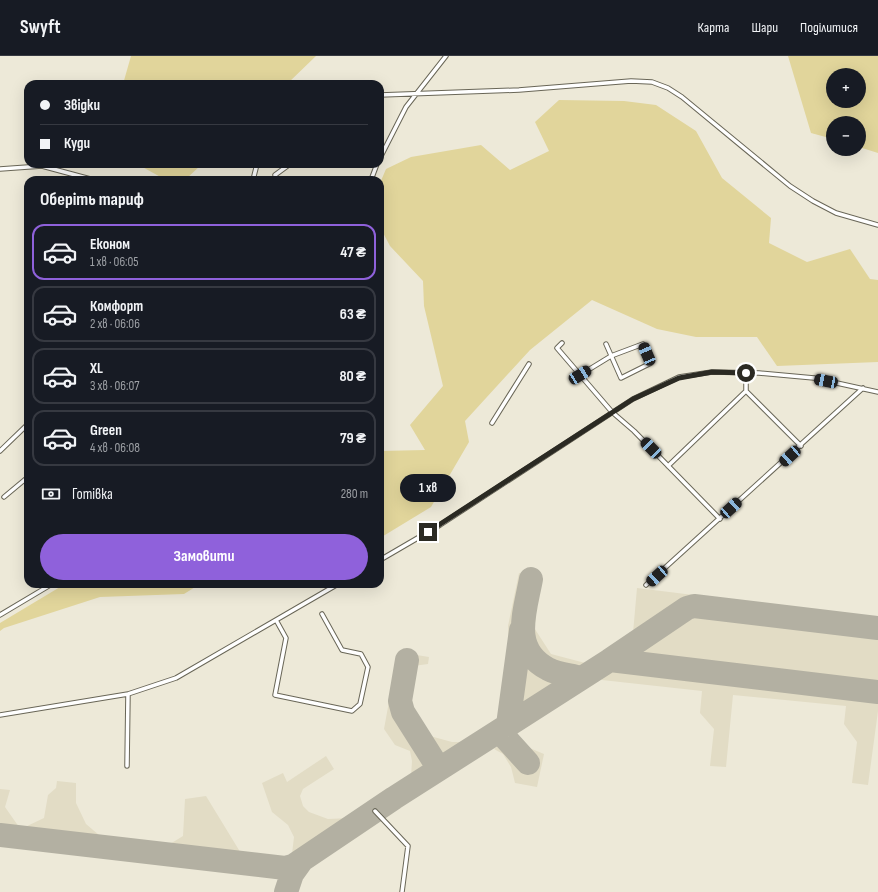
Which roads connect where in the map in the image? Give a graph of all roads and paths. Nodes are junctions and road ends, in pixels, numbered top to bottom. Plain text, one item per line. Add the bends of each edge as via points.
1 (446, 56) edge
2 (416, 93) junction
3 (384, 95) edge
4 (384, 150) edge
5 (24, 167) edge
6 (49, 168) edge
7 (285, 168) edge
8 (0, 169) edge
9 (79, 176) edge
10 (275, 176) edge
11 (878, 225) edge
12 (562, 343) dead end
13 (606, 344) dead end
14 (611, 356) junction
15 (529, 364) dead end
16 (746, 373) junction
17 (580, 375) junction
18 (863, 388) junction
19 (746, 391) junction
20 (878, 392) edge
21 (612, 412) junction
22 (492, 423) dead end
23 (24, 428) edge
24 (801, 446) junction
25 (0, 451) edge
26 (668, 466) junction
27 (24, 480) edge
28 (4, 497) dead end
29 (720, 519) junction
30 (384, 558) edge
31 (646, 585) dead end
32 (45, 588) edge
33 (331, 588) edge
34 (322, 614) dead end
35 (0, 615) edge
36 (276, 620) junction
37 (128, 694) junction
38 (0, 715) edge
39 (127, 766) dead end
40 (375, 811) dead end
41 (402, 892) edge

1 - 2 lane
2 - 3 lane
2 - 4 lane
2 - 11 lane via 652,82 682,97 813,202 836,213
5 - 8 lane
6 - 9 lane
7 - 10 lane
12 - 17 lane via 557,348
13 - 14 lane
14 - 14 lane via 643,344 651,363 621,378
14 - 17 lane
15 - 22 lane
16 - 18 lane via 814,378
16 - 19 lane
16 - 21 lane via 712,372 679,378 633,399
17 - 21 lane
18 - 20 lane
18 - 24 lane
19 - 24 lane
19 - 26 lane
21 - 26 lane
21 - 30 lane via 440,525
23 - 25 lane
24 - 29 lane
26 - 29 lane
27 - 28 lane
29 - 31 lane
32 - 35 lane
33 - 36 lane
34 - 36 lane via 342,650 361,654 368,668 360,704 352,711 275,695 286,638
36 - 37 lane via 176,678
37 - 38 lane
37 - 39 lane
40 - 41 lane via 408,846

